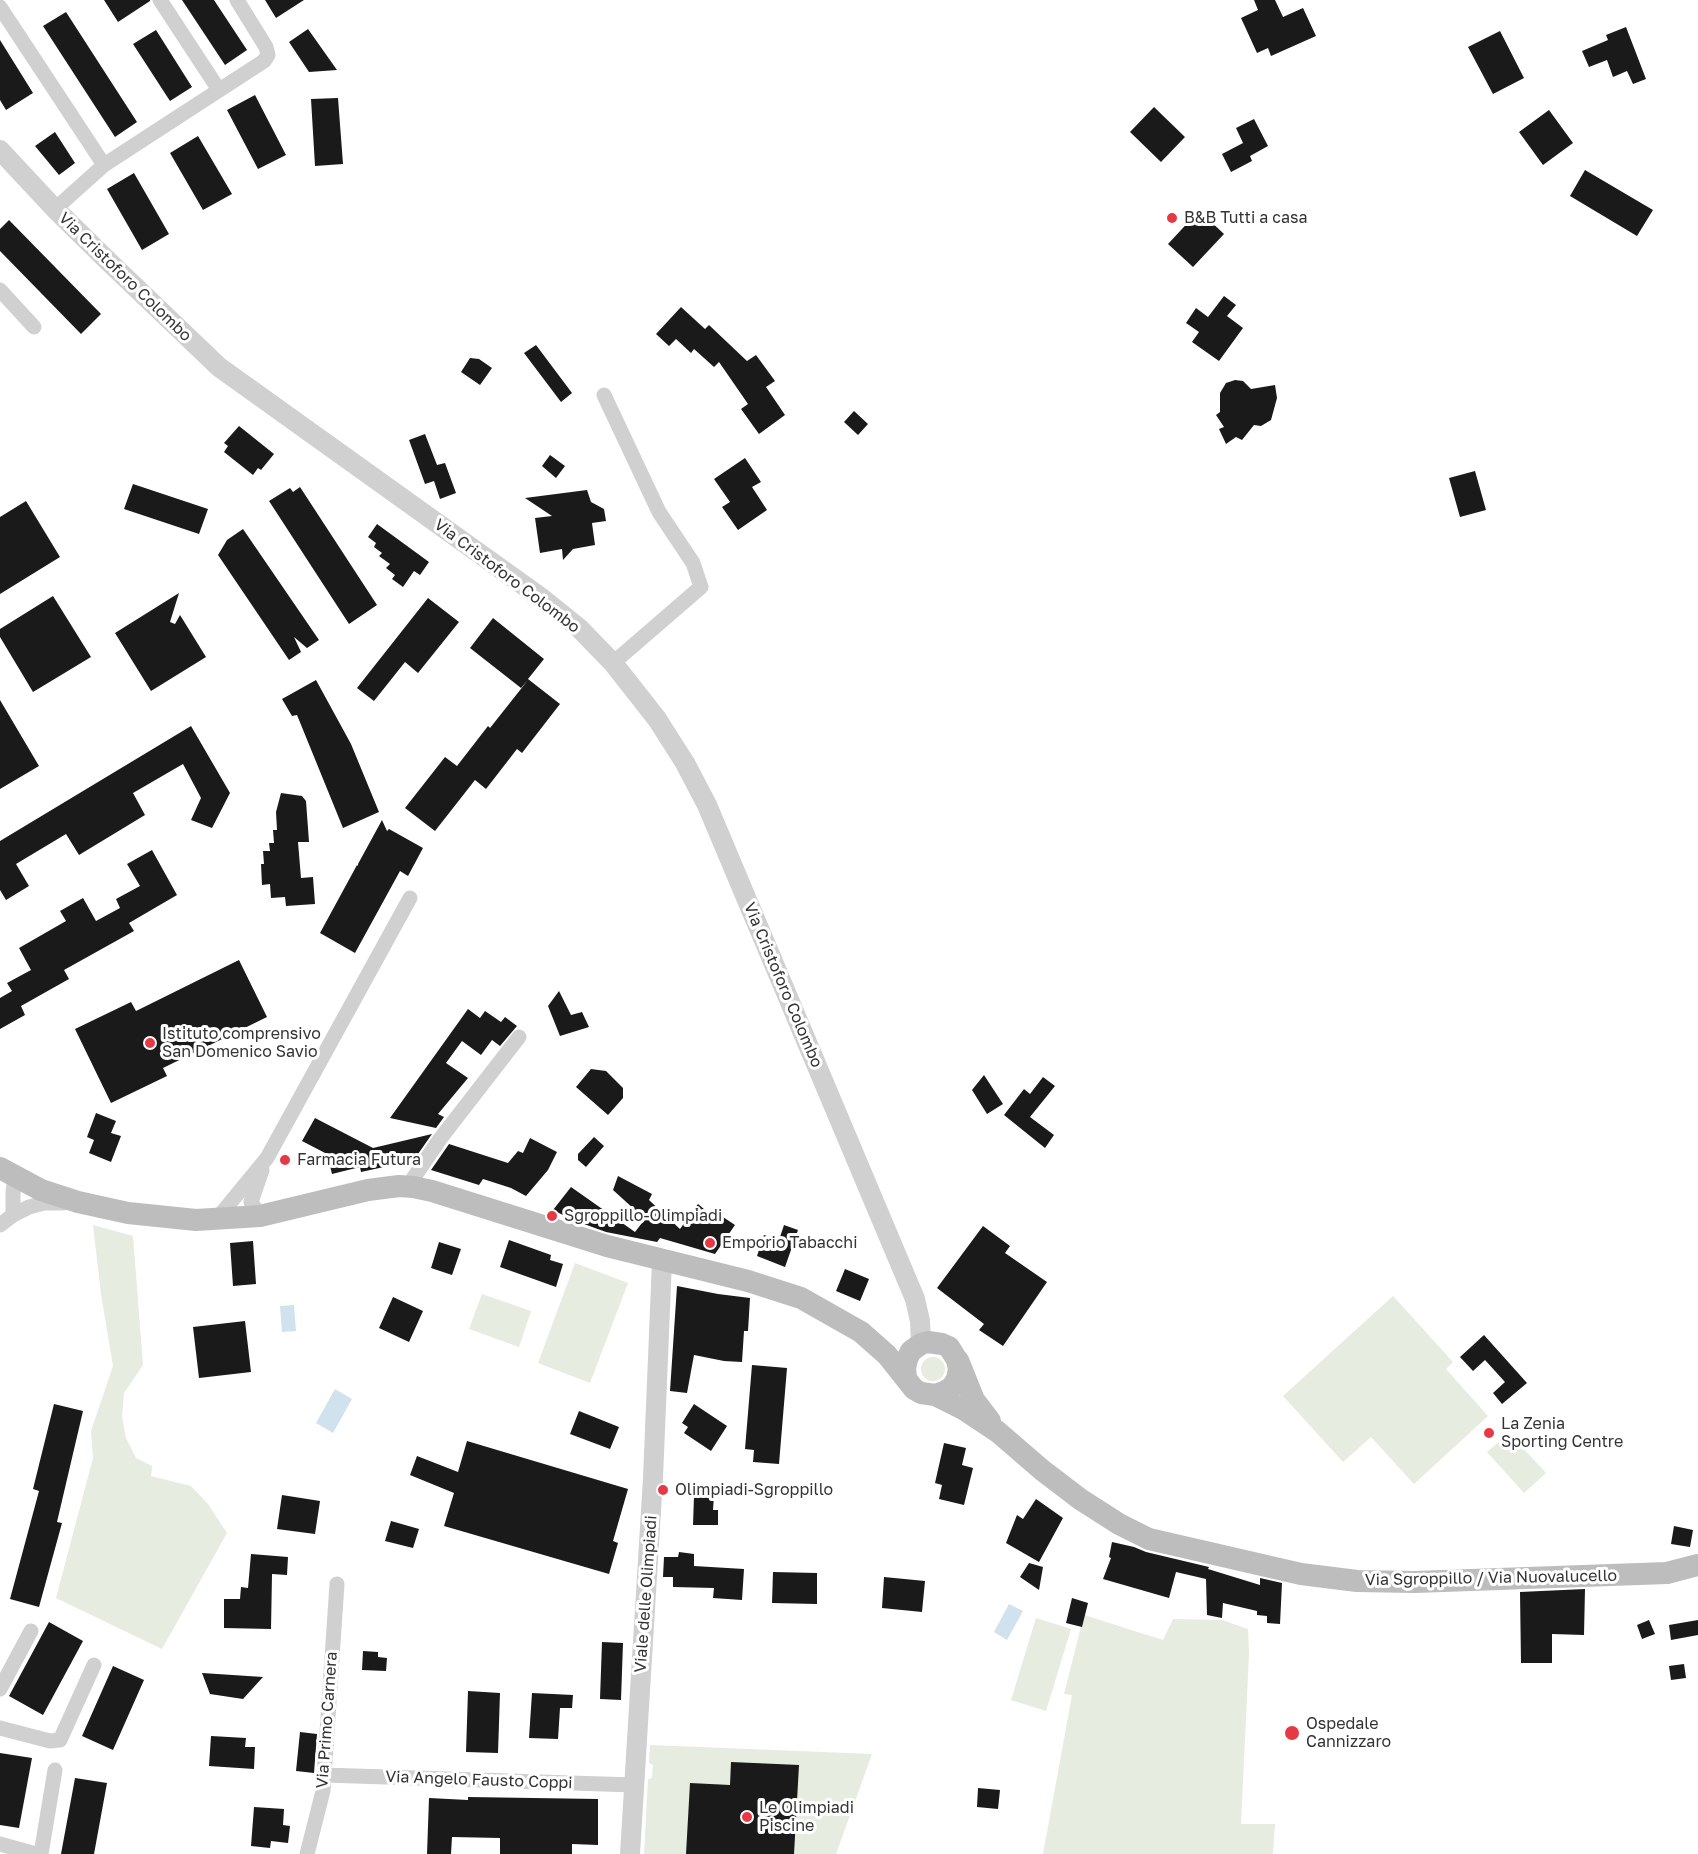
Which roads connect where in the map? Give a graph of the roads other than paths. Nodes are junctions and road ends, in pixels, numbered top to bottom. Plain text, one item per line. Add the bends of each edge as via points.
1 (160, 0) edge
2 (237, 0) edge
3 (0, 7) edge
4 (219, 90) junction
5 (0, 150) edge
6 (104, 165) junction
7 (56, 209) junction
8 (0, 290) edge
9 (34, 327) dead end
10 (604, 395) dead end
11 (613, 663) junction
12 (410, 898) dead end
13 (519, 1037) dead end
14 (267, 1158) junction
15 (5, 1178) edge
16 (408, 1186) junction
17 (78, 1202) junction
18 (13, 1215) junction
19 (260, 1216) junction
20 (216, 1220) junction
21 (0, 1225) edge
22 (662, 1261) junction
23 (915, 1299) junction
24 (861, 1332) junction
25 (920, 1345) junction
26 (955, 1356) junction
27 (906, 1377) junction
28 (935, 1395) junction
29 (998, 1432) junction
30 (1698, 1565) edge
31 (337, 1584) dead end
32 (31, 1631) dead end
33 (94, 1665) dead end
34 (0, 1689) edge
35 (0, 1728) edge
36 (55, 1770) dead end
37 (324, 1774) junction
38 (634, 1785) junction
39 (0, 1844) edge
40 (36, 1854) edge
41 (41, 1854) edge
42 (307, 1854) edge
43 (630, 1854) edge

1 - 4 street
2 - 4 street via 268,55
3 - 6 street
4 - 6 street
5 - 7 street, Via Cristoforo Colombo
6 - 7 street
7 - 11 street, Via Cristoforo Colombo via 219,367 543,599
8 - 9 street
10 - 11 street via 659,512 693,563 701,586
11 - 23 street, Via Cristoforo Colombo via 657,719 707,805
12 - 14 street
13 - 16 street
14 - 19 street via 251,1202
14 - 20 street
15 - 17 main road
15 - 18 street via 13,1192
16 - 19 main road via 368,1190
16 - 22 main road
17 - 18 street via 44,1203
17 - 20 main road via 162,1218
18 - 21 street
19 - 20 main road
22 - 24 main road via 801,1298
22 - 38 street, Viale delle Olimpiadi
23 - 25 street via 921,1321
23 - 26 street
24 - 25 main road via 892,1344
24 - 27 main road
25 - 26 main road via 942,1344
25 - 27 main road via 907,1359
26 - 28 main road via 957,1379 952,1387
26 - 29 main road via 974,1400
27 - 28 main road via 914,1389
28 - 29 main road
29 - 30 main road, Via Sgroppillo / Via Nuovalucello via 1080,1499 1149,1539 1301,1574 1357,1581 1415,1582 1667,1573
31 - 37 street, Via Primo Carnera
32 - 34 street
33 - 35 street via 60,1740
36 - 41 street
37 - 38 street, Via Angelo Fausto Coppi
37 - 42 street, Via Primo Carnera
38 - 43 street, Viale delle Olimpiadi
39 - 40 street

